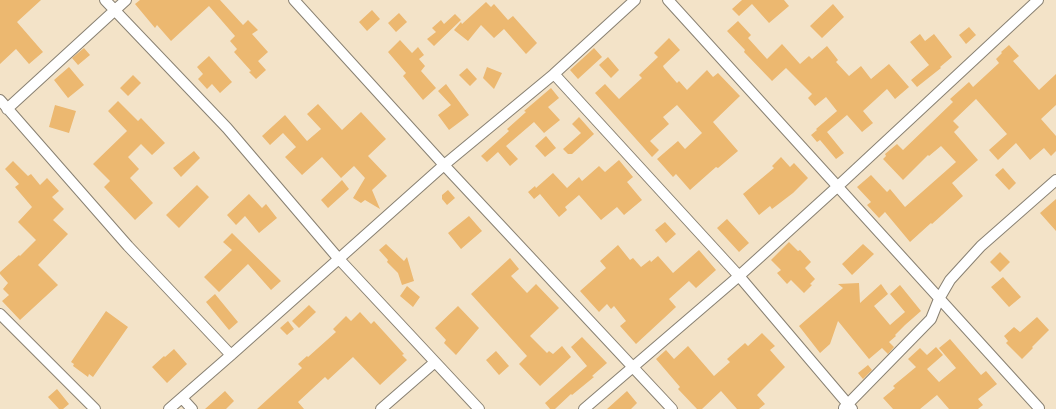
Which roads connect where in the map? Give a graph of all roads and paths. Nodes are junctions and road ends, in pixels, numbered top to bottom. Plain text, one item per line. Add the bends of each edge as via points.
1 (105, 0) edge
2 (126, 0) edge
3 (294, 0) edge
4 (635, 0) edge
5 (668, 0) edge
6 (1038, 0) edge
7 (115, 10) junction
8 (554, 74) junction
9 (0, 100) edge
10 (7, 108) junction
11 (444, 165) junction
12 (1056, 180) edge
13 (837, 187) junction
14 (338, 258) junction
15 (739, 276) junction
16 (939, 299) junction
17 (0, 314) edge
18 (231, 355) junction
19 (435, 362) junction
20 (633, 366) junction
21 (182, 398) junction
22 (848, 407) edge
23 (1039, 408) edge
24 (95, 409) edge
25 (169, 409) edge
26 (192, 409) edge
27 (382, 409) edge
28 (479, 409) edge
29 (584, 409) edge
30 (672, 409) edge

1 - 7 street
2 - 7 street
3 - 11 street
4 - 8 street
5 - 13 street
6 - 13 street
7 - 10 street
7 - 14 street via 227,128
8 - 11 street
8 - 15 street
9 - 10 street
10 - 18 street via 128,246
11 - 14 street
11 - 20 street
12 - 16 street via 981,246 950,280
13 - 15 street
13 - 16 street
14 - 18 street
14 - 19 street
15 - 20 street
15 - 22 street
16 - 22 street via 931,319
16 - 23 street
17 - 24 street
18 - 21 street
19 - 27 street
19 - 28 street
20 - 29 street
20 - 30 street
21 - 25 street
21 - 26 street

